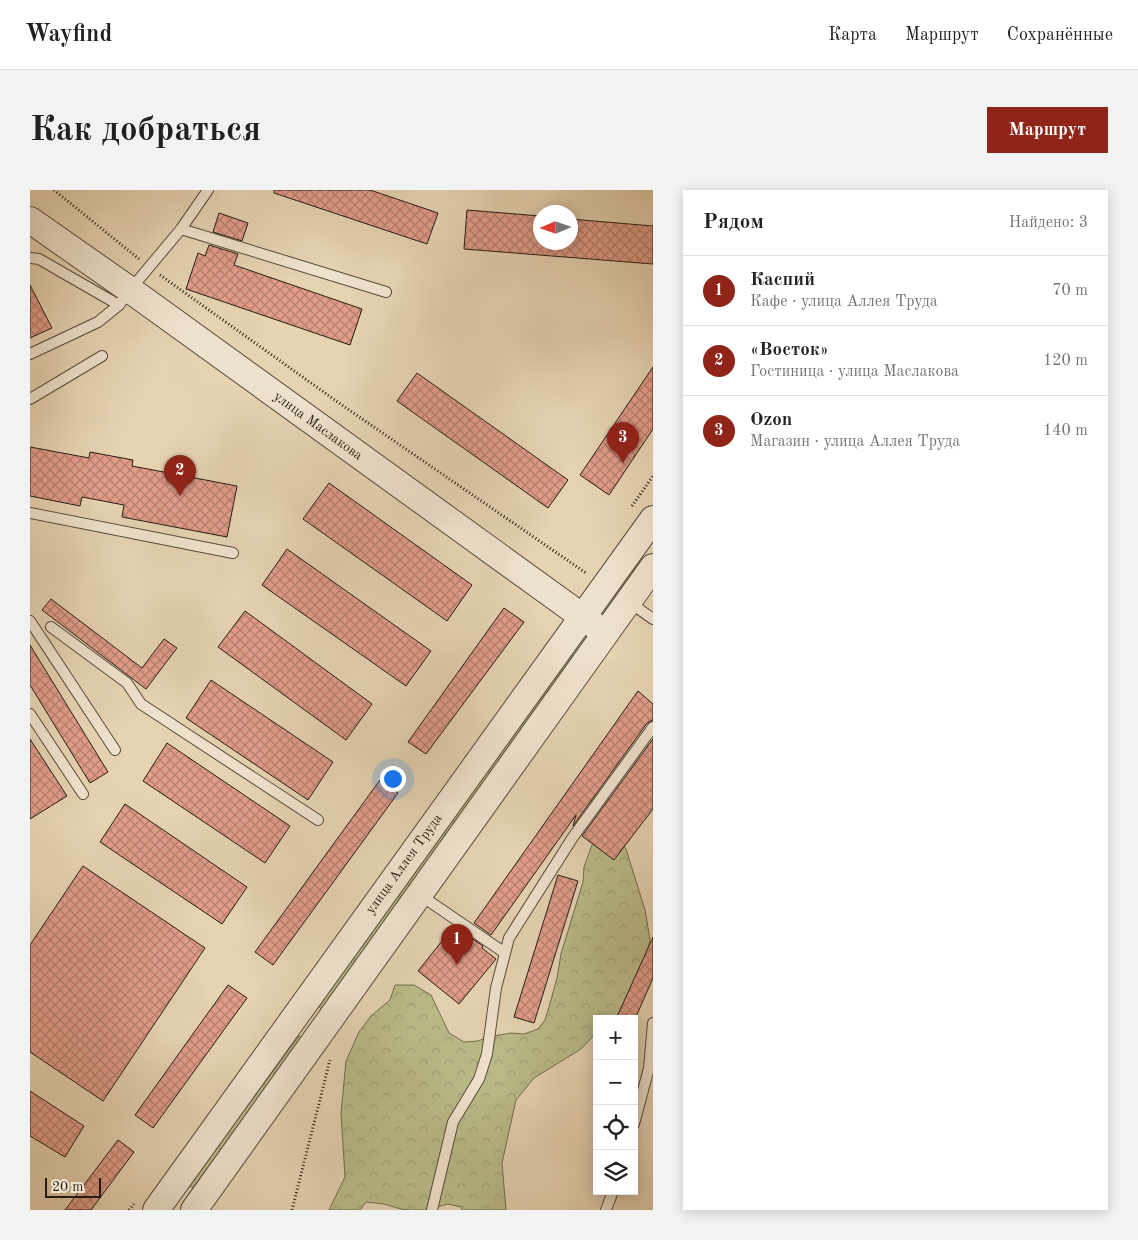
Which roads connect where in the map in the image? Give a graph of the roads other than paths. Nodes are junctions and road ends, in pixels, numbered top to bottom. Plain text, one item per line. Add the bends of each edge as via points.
1 (208, 190) edge
2 (30, 220) edge
3 (181, 229) junction
4 (30, 258) edge
5 (386, 292) dead end
6 (124, 298) junction
7 (30, 354) edge
8 (102, 356) dead end
9 (30, 399) edge
10 (30, 513) edge
11 (642, 514) edge
12 (234, 553) dead end
13 (653, 567) edge
14 (628, 602) junction
15 (583, 618) junction
16 (653, 619) edge
17 (30, 621) edge
18 (51, 626) dead end
19 (606, 634) junction
20 (30, 714) edge
21 (653, 727) edge
22 (115, 750) dead end
23 (83, 794) dead end
24 (318, 820) dead end
25 (420, 894) junction
26 (505, 953) junction
27 (653, 1023) edge
28 (638, 1109) edge
29 (612, 1195) edge
30 (156, 1210) edge
31 (194, 1210) edge
32 (432, 1210) edge
33 (606, 1210) edge

1 - 3 lane
2 - 6 street, улица Маслакова
3 - 5 lane
3 - 6 lane
4 - 6 lane via 39,259
6 - 7 lane via 98,322
6 - 15 street, улица Маслакова
8 - 9 lane
10 - 12 lane
11 - 15 street, улица Аллея Труда
13 - 14 street
14 - 16 lane
14 - 19 street
15 - 19 street, улица Маслакова
15 - 30 street, улица Аллея Труда
17 - 22 lane
18 - 24 lane via 126,683 142,704
19 - 25 street
20 - 23 lane
21 - 26 lane via 573,837 509,938
25 - 26 lane
25 - 31 street
26 - 32 lane via 496,988 487,1054 479,1079 453,1122
27 - 28 lane via 649,1068
29 - 33 lane

